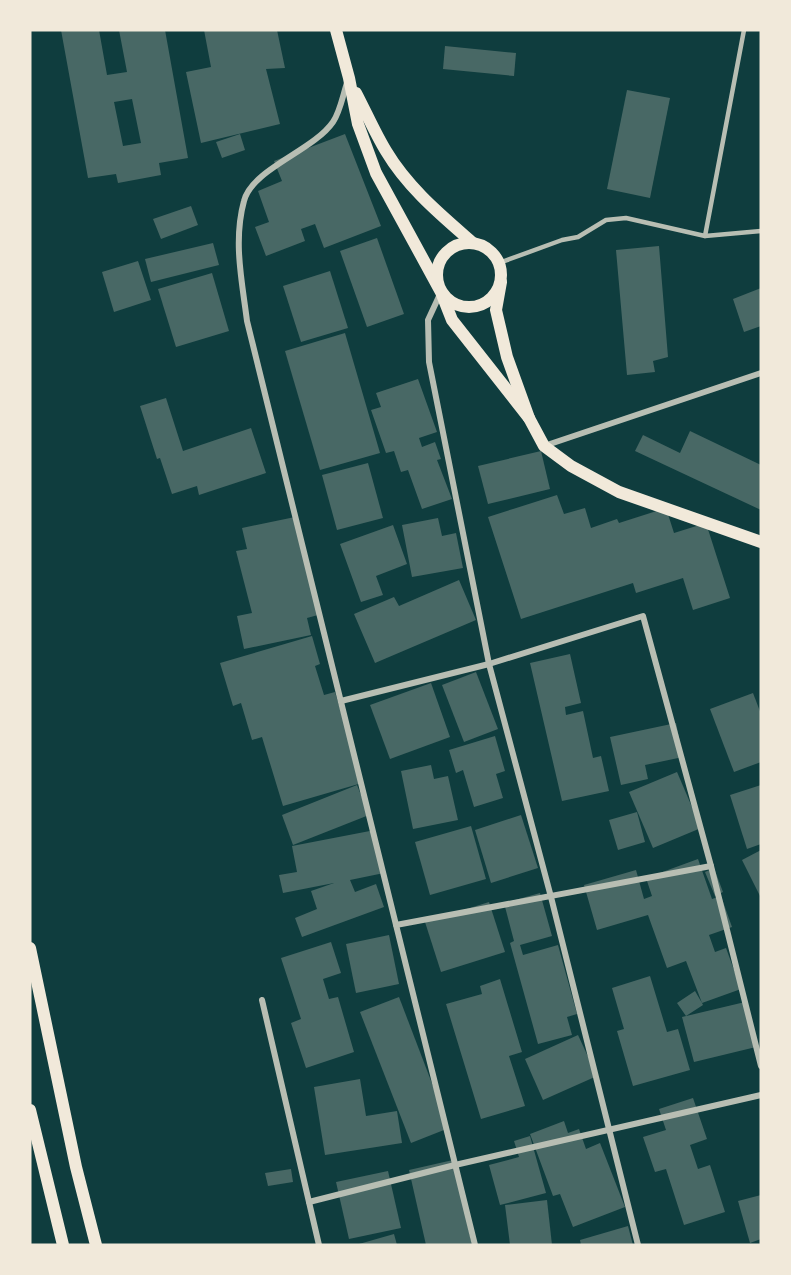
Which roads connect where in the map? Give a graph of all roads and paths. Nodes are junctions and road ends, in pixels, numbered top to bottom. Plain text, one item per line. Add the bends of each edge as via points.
1 (336, 30) edge
2 (744, 30) edge
3 (349, 78) junction
4 (761, 231) edge
5 (705, 236) junction
6 (473, 243) junction
7 (499, 263) junction
8 (501, 282) junction
9 (441, 292) junction
10 (761, 373) edge
11 (529, 418) junction
12 (544, 446) junction
13 (761, 542) edge
14 (489, 664) junction
15 (341, 701) junction
16 (711, 866) junction
17 (551, 897) junction
18 (396, 925) junction
19 (30, 948) edge
20 (262, 1000) dead end
21 (761, 1066) edge
22 (761, 1095) edge
23 (30, 1110) edge
24 (610, 1130) junction
25 (455, 1165) junction
26 (309, 1202) junction
27 (63, 1245) edge
28 (96, 1245) edge
29 (319, 1245) edge
30 (475, 1245) edge
31 (638, 1245) edge

1 - 3 main road
2 - 5 lane
3 - 6 main road via 399,170 423,199
3 - 9 main road via 358,124 376,173
3 - 15 street via 333,121 316,139 260,176 244,199 237,247 247,321
4 - 5 lane
5 - 7 lane via 626,218 606,220 578,237
6 - 7 main road via 484,246
6 - 9 main road via 461,243 441,257 436,279
7 - 8 main road
8 - 9 main road via 489,301 467,308 456,306
8 - 11 main road via 496,310 507,357
9 - 11 main road via 452,320
9 - 14 street via 428,320 429,362
10 - 12 street
11 - 12 main road
12 - 13 main road via 619,492
14 - 15 street
14 - 16 street via 643,616
14 - 17 street
15 - 18 street
16 - 17 street
16 - 21 street
17 - 18 street
17 - 24 street
18 - 25 street
19 - 28 main road
20 - 26 street
22 - 24 street
23 - 27 main road
24 - 25 street
24 - 31 street
25 - 26 street
25 - 30 street
26 - 29 street

